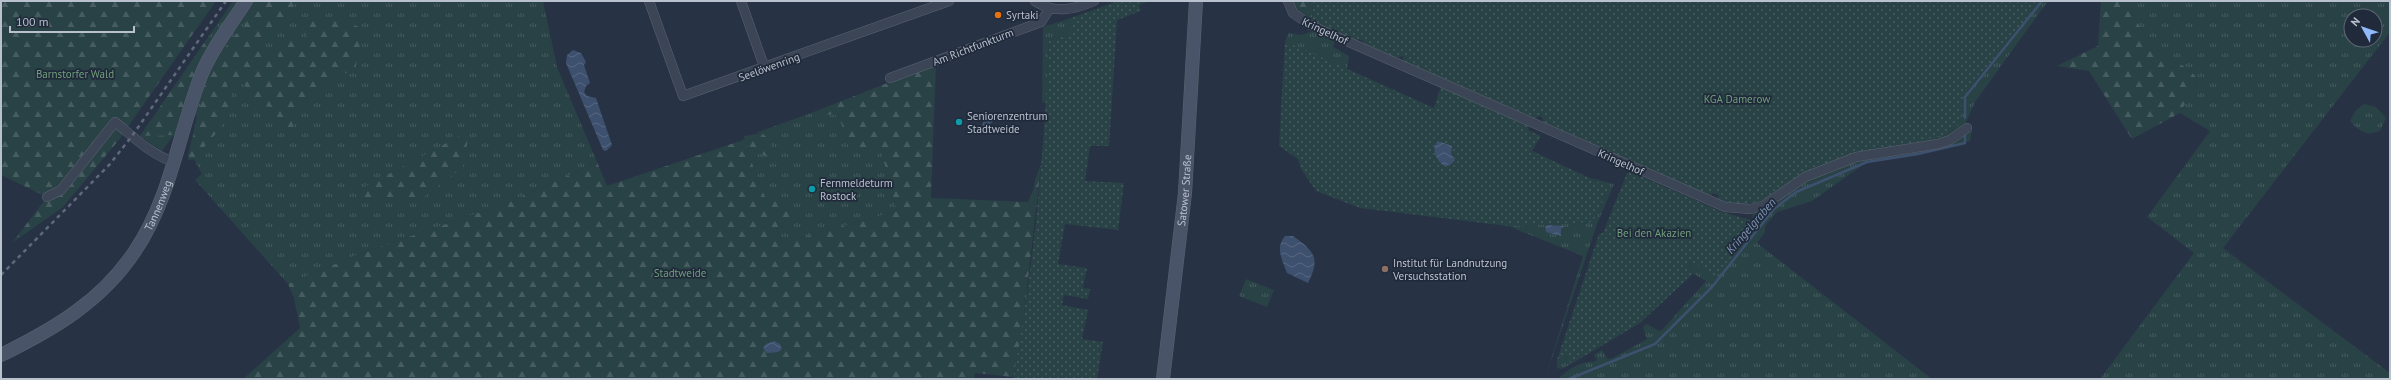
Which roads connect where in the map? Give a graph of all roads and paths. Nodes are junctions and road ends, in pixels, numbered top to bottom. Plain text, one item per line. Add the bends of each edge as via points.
1 (246, 1) edge
2 (649, 1) edge
3 (741, 1) edge
4 (949, 1) edge
5 (1035, 1) edge
6 (1094, 1) edge
7 (1196, 1) edge
8 (1288, 1) edge
9 (1050, 8) junction
10 (764, 69) junction
11 (890, 78) dead end
12 (1967, 128) dead end
13 (174, 162) junction
14 (47, 197) dead end
15 (1, 356) edge
16 (1163, 379) edge

1 - 13 street, Tannenweg via 207,63
2 - 10 street, Seelöwenring via 684,96
3 - 10 street
4 - 10 street, Seelöwenring
5 - 9 street
6 - 9 street via 1072,9
7 - 16 street, Satower Straße via 1185,193
8 - 12 street, Kringelhof via 1293,13 1310,25 1725,207 1750,209 1763,206 1805,177 1856,157 1938,144 1950,140
9 - 11 street, Am Richtfunkturm via 1041,22
13 - 14 street via 162,159 115,122 61,190
13 - 15 street, Tannenweg via 144,238 114,278 69,319

